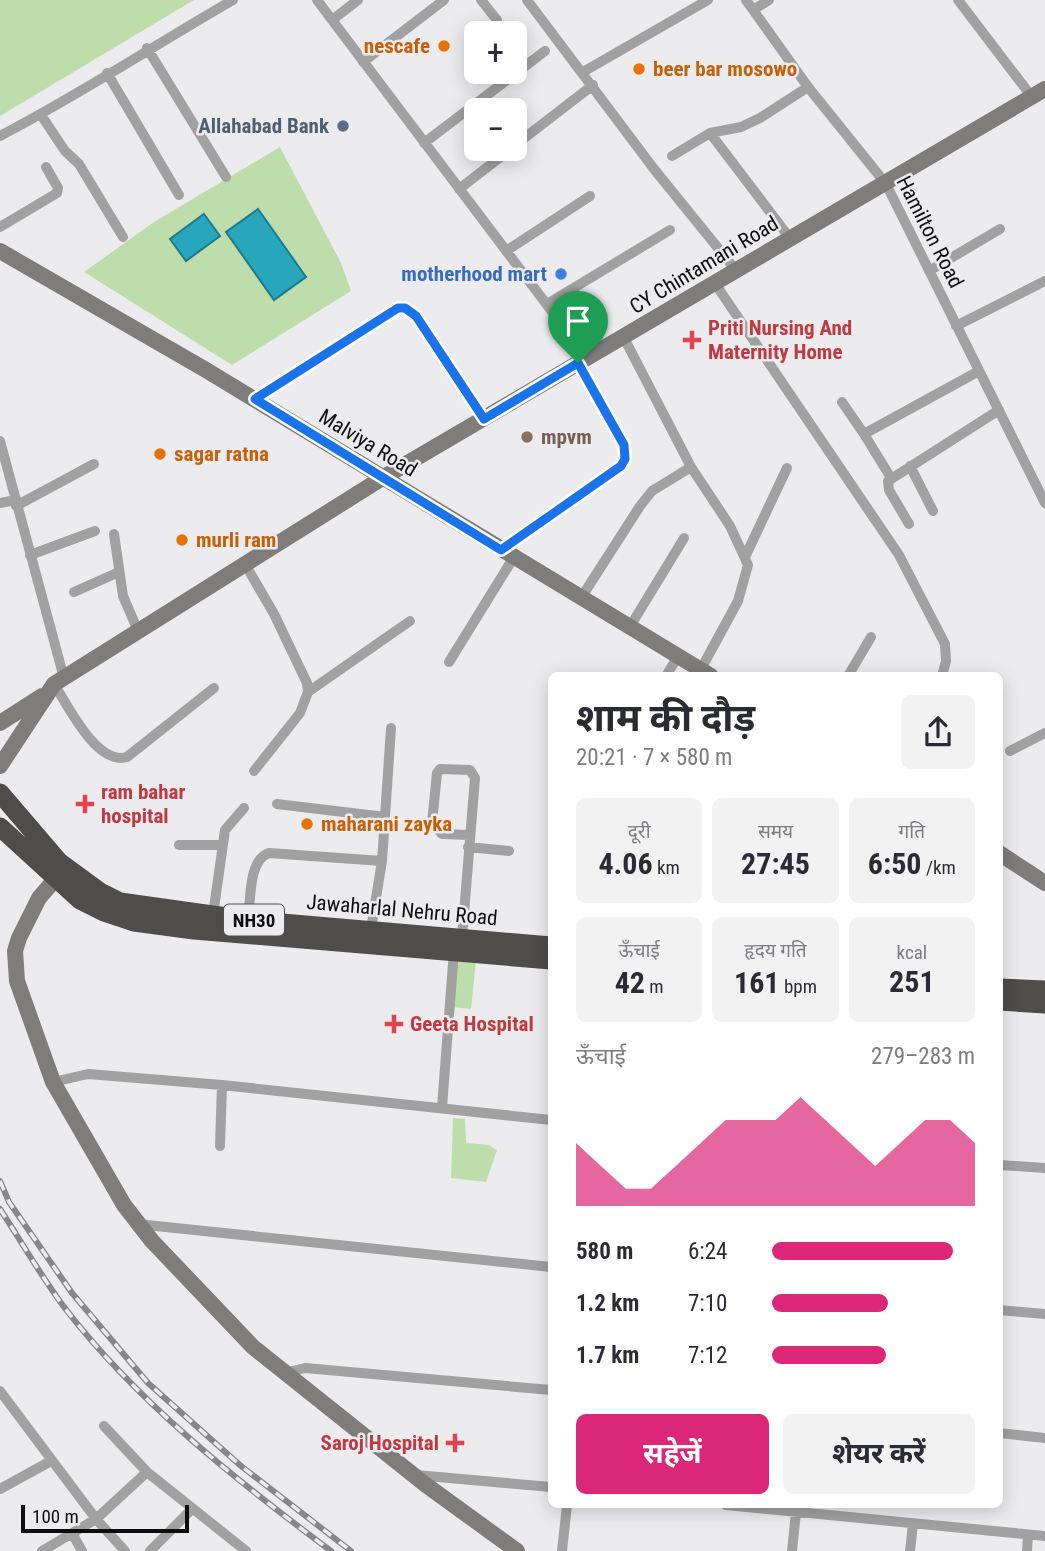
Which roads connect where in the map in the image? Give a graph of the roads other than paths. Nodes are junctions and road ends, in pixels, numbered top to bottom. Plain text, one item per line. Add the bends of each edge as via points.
1 (233, 0) edge
2 (317, 0) edge
3 (358, 0) edge
4 (444, 0) edge
5 (481, 0) edge
6 (527, 0) edge
7 (708, 0) edge
8 (769, 0) edge
9 (958, 0) edge
10 (750, 5) edge
11 (332, 20) junction
12 (497, 20) dead end
13 (147, 48) junction
14 (545, 51) dead end
15 (363, 62) junction
16 (583, 72) junction
17 (107, 73) junction
18 (593, 85) junction
19 (808, 87) junction
20 (1038, 93) edge
21 (41, 115) junction
22 (710, 133) junction
23 (0, 136) edge
24 (527, 136) edge
25 (424, 142) junction
26 (672, 156) dead end
27 (494, 161) edge
28 (46, 167) dead end
29 (226, 177) dead end
30 (886, 184) junction
31 (459, 189) junction
32 (179, 195) dead end
33 (590, 196) dead end
34 (0, 227) edge
35 (1000, 229) dead end
36 (670, 230) dead end
37 (123, 237) dead end
38 (789, 237) junction
39 (0, 251) edge
40 (506, 251) junction
41 (735, 269) junction
42 (929, 271) junction
43 (1045, 281) edge
44 (714, 282) junction
45 (547, 304) junction
46 (956, 326) junction
47 (624, 338) junction
48 (583, 360) junction
49 (979, 371) junction
50 (255, 399) junction
51 (842, 402) dead end
52 (999, 410) junction
53 (484, 419) junction
54 (864, 434) junction
55 (0, 442) edge
56 (94, 464) dead end
57 (910, 466) junction
58 (691, 467) junction
59 (787, 468) dead end
60 (384, 477) junction
61 (891, 478) junction
62 (0, 503) edge
63 (15, 503) junction
64 (1045, 503) edge
65 (933, 511) dead end
66 (909, 524) dead end
67 (95, 531) dead end
68 (114, 534) dead end
69 (684, 538) dead end
70 (507, 554) junction
71 (30, 555) junction
72 (746, 557) junction
73 (245, 564) junction
74 (119, 572) junction
75 (74, 592) dead end
76 (581, 598) junction
77 (410, 621) dead end
78 (631, 625) junction
79 (138, 631) junction
80 (871, 637) dead end
81 (678, 656) junction
82 (449, 662) dead end
83 (668, 672) edge
84 (706, 672) edge
85 (850, 672) edge
86 (943, 672) edge
87 (55, 685) junction
88 (214, 688) dead end
89 (308, 692) junction
90 (0, 723) edge
91 (391, 728) dead end
92 (1045, 733) edge
93 (1010, 751) dead end
94 (0, 766) edge
95 (254, 771) dead end
96 (0, 793) edge
97 (277, 804) dead end
98 (244, 808) dead end
99 (385, 817) junction
100 (0, 827) edge
101 (468, 835) junction
102 (179, 845) dead end
103 (222, 845) junction
104 (468, 848) junction
105 (509, 851) dead end
106 (1003, 856) edge
107 (382, 861) junction
108 (61, 874) junction
109 (1045, 883) edge
110 (213, 915) junction
111 (248, 919) junction
112 (371, 929) junction
113 (458, 944) junction
114 (548, 946) edge
115 (548, 959) edge
116 (1003, 988) edge
117 (1045, 990) edge
118 (1003, 1001) edge
119 (1045, 1004) edge
120 (53, 1083) junction
121 (222, 1084) junction
122 (442, 1107) junction
123 (548, 1120) edge
124 (220, 1146) dead end
125 (1003, 1165) edge
126 (1045, 1168) edge
127 (137, 1224) junction
128 (548, 1268) edge
129 (1003, 1310) edge
130 (1045, 1314) edge
131 (284, 1373) junction
132 (548, 1390) edge
133 (0, 1391) edge
134 (4, 1406) edge
135 (104, 1426) dead end
136 (1003, 1433) edge
137 (1045, 1438) edge
138 (51, 1461) junction
139 (147, 1472) junction
140 (416, 1475) junction
141 (548, 1487) edge
142 (0, 1489) edge
143 (567, 1508) edge
144 (756, 1508) edge
145 (192, 1509) junction
146 (796, 1512) junction
147 (96, 1519) junction
148 (913, 1524) junction
149 (72, 1533) junction
150 (1028, 1535) junction
151 (1045, 1536) edge
152 (155, 1549) edge
153 (42, 1551) edge
154 (82, 1551) edge
155 (125, 1551) edge
156 (246, 1551) edge
157 (517, 1551) edge
158 (562, 1551) edge
159 (792, 1551) edge
160 (909, 1551) edge
161 (1027, 1551) edge

1 - 13 street
2 - 11 street
3 - 11 street
4 - 15 street
5 - 12 street
6 - 16 street
7 - 16 street
8 - 10 street
9 - 20 street
10 - 19 street, Hamilton Road
11 - 15 street
13 - 17 street
13 - 29 street
14 - 25 street
15 - 25 street
16 - 18 street
17 - 21 street
17 - 32 street
18 - 24 street
18 - 41 street via 653,169
19 - 22 street via 741,127
19 - 30 street, Hamilton Road
20 - 30 street, CY Chintamani Road
21 - 23 street
21 - 37 street via 79,164
22 - 26 street
22 - 38 street
25 - 31 street
27 - 31 street
28 - 34 street via 57,193
30 - 38 street, CY Chintamani Road
30 - 42 street, Hamilton Road
31 - 40 street
33 - 40 street
35 - 42 street
36 - 45 street
38 - 41 street, CY Chintamani Road
39 - 50 street, Malviya Road
40 - 45 street
41 - 44 street, CY Chintamani Road
42 - 46 street, Hamilton Road
43 - 46 street
44 - 47 street, CY Chintamani Road
44 - 86 street via 899,555 944,644
45 - 48 street
46 - 49 street, Hamilton Road
47 - 48 street, CY Chintamani Road
47 - 58 street
48 - 53 street, CY Chintamani Road
48 - 70 street via 624,445 625,459 611,475
49 - 52 street, Hamilton Road
49 - 54 street
50 - 53 street via 379,318 405,308 416,316
50 - 60 street, Malviya Road
51 - 54 street
52 - 57 street
52 - 64 street, Hamilton Road
53 - 60 street, CY Chintamani Road
54 - 61 street
55 - 63 street
56 - 63 street
57 - 61 street
57 - 65 street
58 - 72 street
58 - 76 street via 652,492 640,506
59 - 72 street
60 - 70 street, Malviya Road
60 - 73 street, CY Chintamani Road
61 - 66 street via 887,486
62 - 63 street
63 - 71 street
67 - 71 street
68 - 74 street
69 - 78 street
70 - 76 street, Malviya Road
70 - 82 street
71 - 87 street
72 - 84 street via 738,601
73 - 79 street, CY Chintamani Road
73 - 89 street via 274,614
74 - 75 street
74 - 79 street via 123,596
76 - 78 street, Malviya Road
77 - 89 street
78 - 81 street, Malviya Road
79 - 87 street, CY Chintamani Road
80 - 85 street
81 - 83 street
81 - 84 street, Malviya Road
87 - 88 street via 98,750 118,760
87 - 90 street, CY Chintamani Road
87 - 94 street
89 - 95 street via 300,713
91 - 99 street
92 - 93 street
96 - 108 highway, Jawaharlal Nehru Road / NH30
97 - 99 street
98 - 103 street via 225,830
99 - 107 street
100 - 108 highway, Jawaharlal Nehru Road / NH30
101 - 101 street via 473,773 463,768 440,769 432,823 442,834
101 - 104 street
102 - 103 street
103 - 110 street
104 - 105 street
104 - 113 street
106 - 109 street
107 - 111 street via 263,855 255,867
107 - 112 street
108 - 110 highway, Jawaharlal Nehru Road / NH30 via 120,902
108 - 113 highway, Jawaharlal Nehru Road / NH30 via 92,906 134,922 194,930
108 - 120 street via 39,898 15,951 17,981
110 - 111 highway, Jawaharlal Nehru Road / NH30
111 - 112 highway, Jawaharlal Nehru Road / NH30
112 - 113 highway, Jawaharlal Nehru Road / NH30
113 - 114 highway, Jawaharlal Nehru Road / NH30
113 - 115 highway, Jawaharlal Nehru Road / NH30
113 - 122 street
116 - 117 highway
118 - 119 highway
120 - 121 street via 88,1074
120 - 127 street
121 - 122 street
121 - 124 street
122 - 123 street
125 - 126 street
127 - 128 street
127 - 131 street via 253,1347
129 - 130 street
131 - 132 street via 306,1368
131 - 140 street
133 - 134 street
134 - 138 street
135 - 139 street
136 - 137 street
138 - 142 street
138 - 147 street
139 - 145 street
139 - 147 street
140 - 141 street
140 - 157 street
143 - 158 street
144 - 146 street
145 - 152 street
145 - 156 street
146 - 148 street
146 - 159 street
147 - 149 street
147 - 155 street
148 - 150 street
148 - 160 street
149 - 153 street
149 - 154 street
150 - 151 street
150 - 161 street

